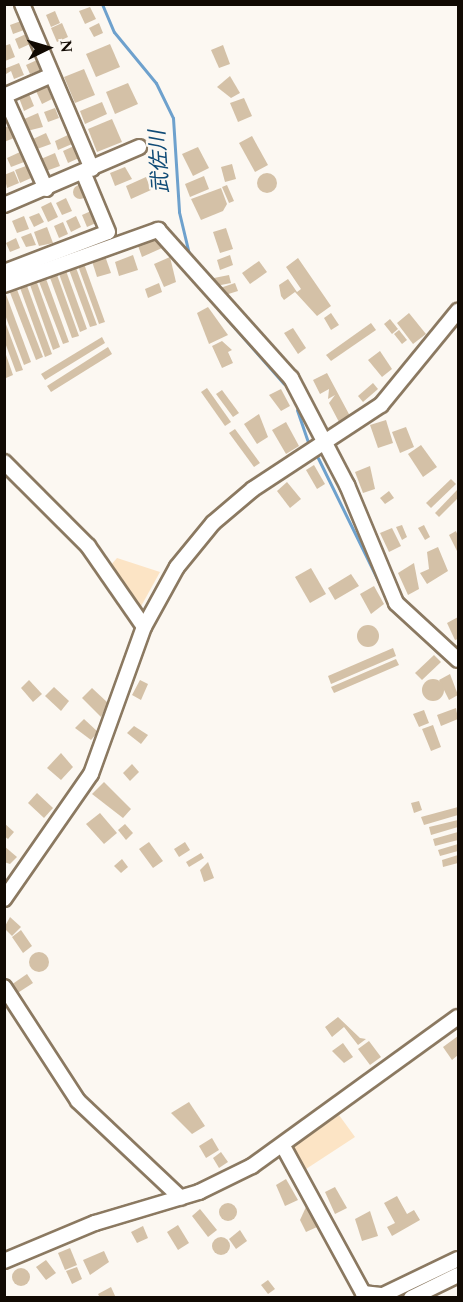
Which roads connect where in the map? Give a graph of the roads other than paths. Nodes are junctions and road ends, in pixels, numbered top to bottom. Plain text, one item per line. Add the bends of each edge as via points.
1 (22, 4) edge
2 (52, 75) junction
3 (5, 96) edge
4 (139, 147) dead end
5 (88, 171) junction
6 (46, 189) junction
7 (4, 205) edge
8 (4, 272) edge
9 (4, 285) edge
10 (459, 311) edge
11 (326, 444) junction
12 (4, 462) edge
13 (144, 627) junction
14 (459, 660) edge
15 (4, 899) edge
16 (4, 987) edge
17 (459, 1017) edge
18 (283, 1146) junction
19 (181, 1197) junction
20 (459, 1259) edge
21 (4, 1261) edge
22 (459, 1275) edge
23 (411, 1298) edge

1 - 2 street
2 - 3 street
2 - 5 street
3 - 6 street
4 - 5 street
5 - 6 street
5 - 8 street via 108,232
6 - 7 street
9 - 11 street via 158,230 193,274 277,360
10 - 11 street via 381,405
11 - 13 street via 253,489 213,523 177,567
11 - 14 street via 396,603
12 - 13 street via 88,546
13 - 15 street via 91,774
16 - 19 street via 78,1101
17 - 18 street
18 - 19 street
18 - 20 street via 363,1293 383,1295
19 - 21 street via 95,1223
22 - 23 street

